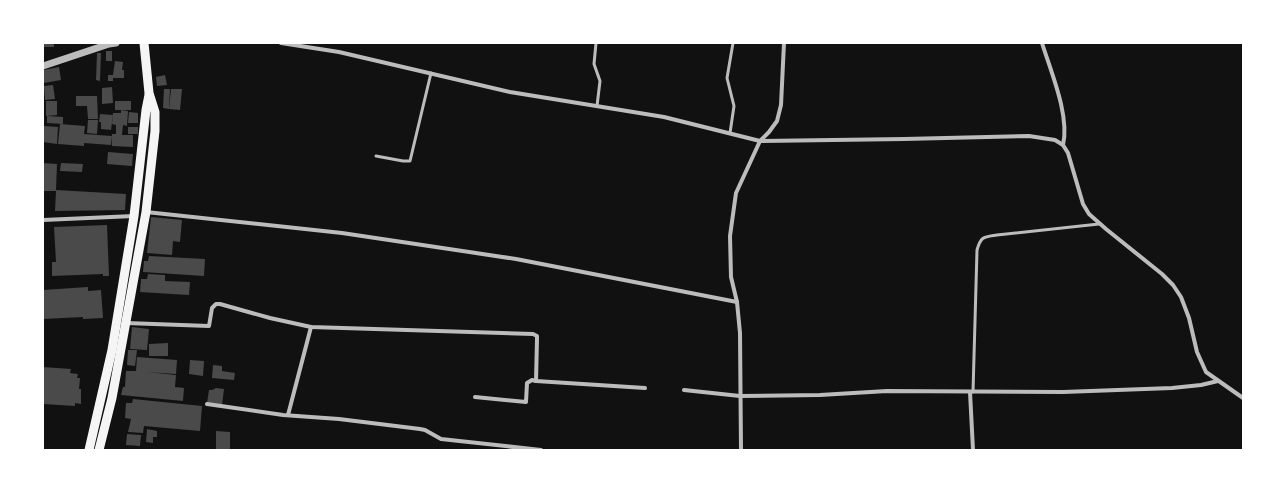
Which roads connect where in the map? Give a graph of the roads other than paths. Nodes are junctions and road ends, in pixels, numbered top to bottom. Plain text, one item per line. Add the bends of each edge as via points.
1 (116, 43) edge
2 (144, 43) edge
3 (281, 43) edge
4 (596, 43) edge
5 (733, 43) edge
6 (784, 43) edge
7 (1042, 43) edge
8 (43, 66) edge
9 (431, 73) junction
10 (150, 93) junction
11 (597, 106) junction
12 (730, 133) junction
13 (760, 140) junction
14 (1063, 145) junction
15 (376, 156) dead end
16 (146, 212) junction
17 (134, 216) junction
18 (43, 220) edge
19 (1099, 224) junction
20 (737, 302) junction
21 (126, 323) junction
22 (311, 327) junction
23 (536, 381) junction
24 (1218, 381) junction
25 (645, 388) dead end
26 (684, 390) dead end
27 (972, 392) junction
28 (740, 396) junction
29 (475, 397) dead end
30 (1243, 398) edge
31 (207, 404) dead end
32 (288, 415) junction
33 (89, 450) edge
34 (99, 450) edge
35 (541, 450) edge
36 (741, 450) edge
37 (973, 450) edge

1 - 8 street
2 - 10 main road
3 - 9 street via 339,52
4 - 11 lane via 594,64 600,82
5 - 12 lane via 727,78 734,106
6 - 13 street via 781,105 777,121
7 - 14 street via 1055,82 1064,122 1066,132
9 - 11 street via 510,92
9 - 15 lane via 410,161
10 - 16 main road via 155,112 155,131
10 - 17 main road
11 - 12 street via 664,117
12 - 13 street
13 - 14 street via 904,140 1029,136 1055,140
13 - 20 street via 736,194 730,236 731,277
14 - 19 street via 1068,153 1083,204
16 - 20 street via 342,233 516,258
16 - 21 main road
17 - 18 street
17 - 33 main road via 112,350
19 - 24 street via 1173,285 1189,318 1202,365 1206,372
19 - 27 lane via 997,234 984,236 980,240 977,250
20 - 28 street via 740,333
21 - 22 street via 209,326 212,308 220,304
21 - 34 main road
22 - 23 street via 533,334 537,339
22 - 32 street
23 - 25 street
23 - 29 street via 527,383 526,402
24 - 27 street via 1172,388
24 - 30 street
26 - 28 street
27 - 28 street via 887,391
27 - 37 street
28 - 36 street
31 - 32 street
32 - 35 street via 420,429 441,439

